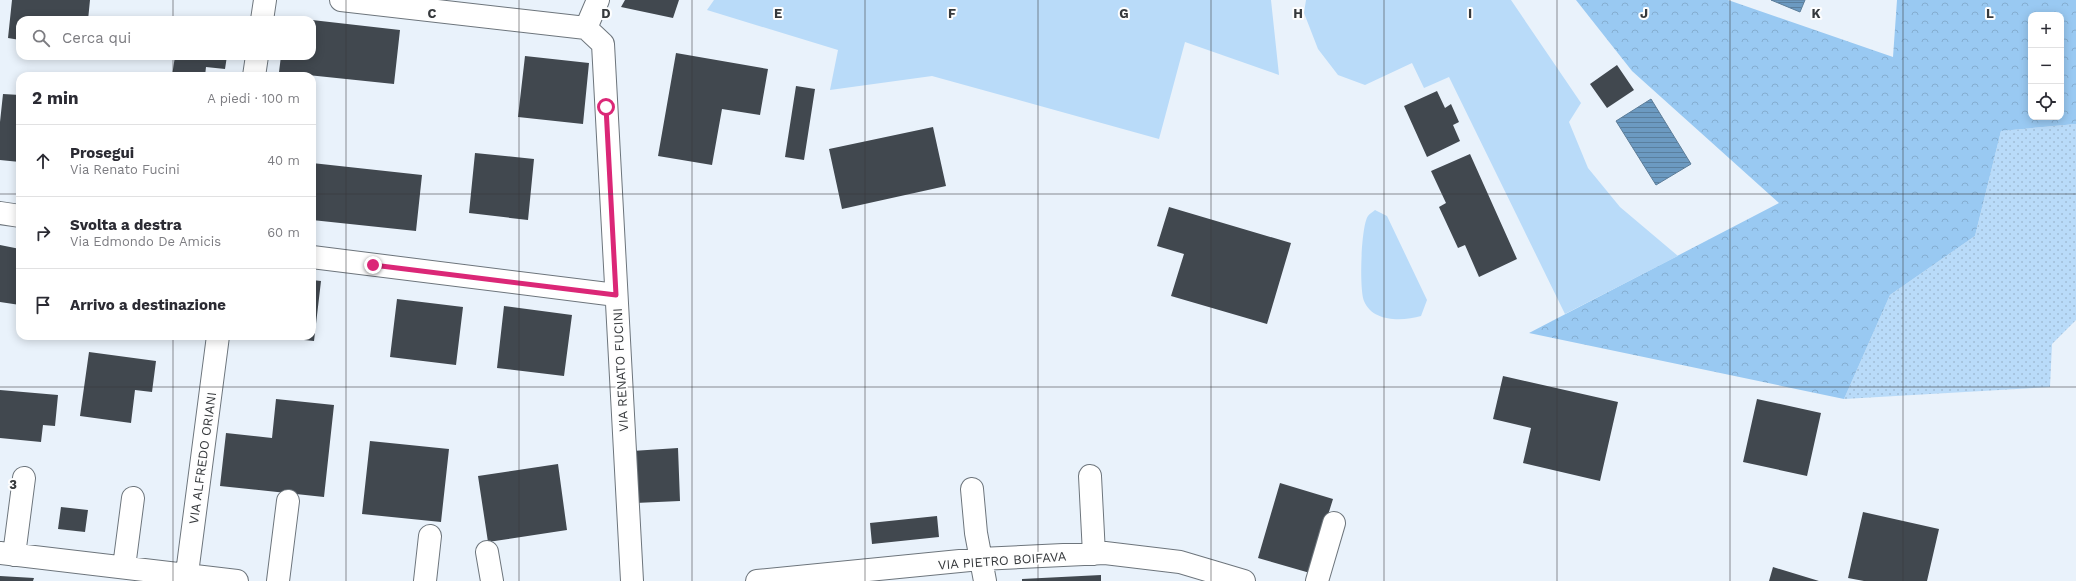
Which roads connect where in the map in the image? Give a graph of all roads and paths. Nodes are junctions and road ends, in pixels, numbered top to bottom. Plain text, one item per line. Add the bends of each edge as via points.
1 (265, 0) edge
2 (341, 0) edge
3 (598, 0) edge
4 (263, 16) edge
5 (586, 28) junction
6 (256, 60) edge
7 (255, 72) edge
8 (0, 213) edge
9 (16, 215) edge
10 (316, 258) edge
11 (616, 295) junction
12 (217, 340) edge
13 (1090, 476) dead end
14 (24, 478) dead end
15 (972, 489) dead end
16 (133, 498) dead end
17 (288, 501) dead end
18 (1334, 523) dead end
19 (430, 536) dead end
20 (487, 552) dead end
21 (7, 554) edge
22 (1094, 554) junction
23 (980, 559) junction
24 (124, 567) junction
25 (187, 578) edge
26 (237, 581) edge
27 (278, 581) edge
28 (425, 581) edge
29 (492, 581) edge
30 (632, 581) edge
31 (757, 581) edge
32 (985, 581) edge
33 (1244, 581) edge
34 (1317, 581) edge

1 - 4 street
2 - 5 street
3 - 5 street
5 - 11 street, VIA RENATO FUCINI via 603,44
6 - 7 street
8 - 9 street
10 - 11 street
11 - 30 street, VIA RENATO FUCINI
12 - 25 street, VIA ALFREDO ORIANI
13 - 22 street
14 - 21 street
15 - 23 street
16 - 24 street
17 - 27 street
18 - 34 street
19 - 28 street
20 - 29 street
21 - 24 street
22 - 23 street, VIA PIETRO BOIFAVA
22 - 33 street, VIA PIETRO BOIFAVA via 1105,553 1180,562
23 - 31 street, VIA PIETRO BOIFAVA
23 - 32 street
24 - 25 street
25 - 26 street

